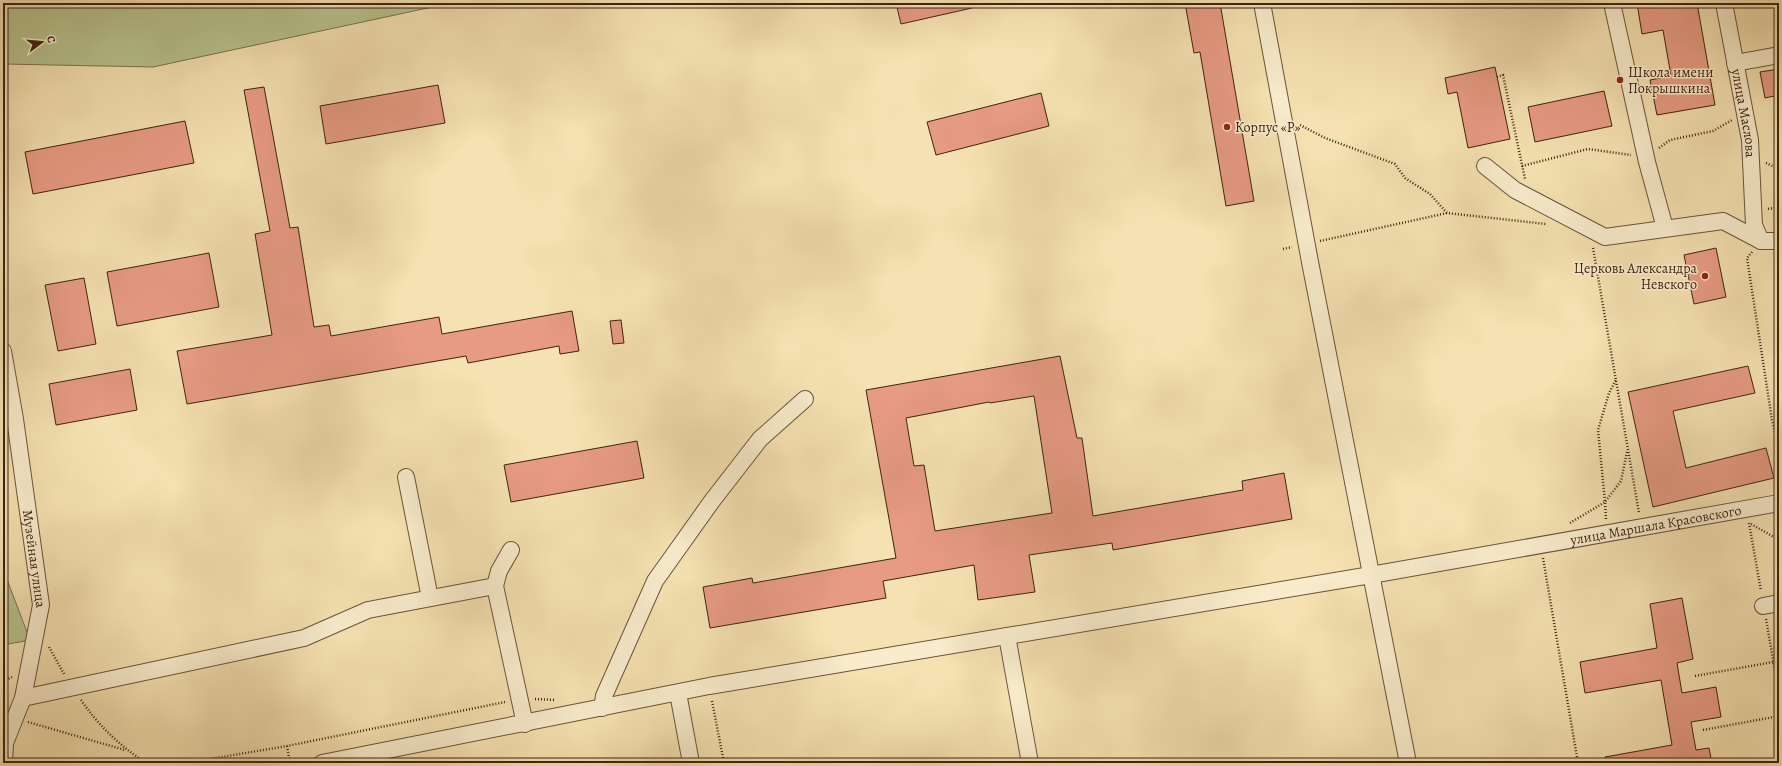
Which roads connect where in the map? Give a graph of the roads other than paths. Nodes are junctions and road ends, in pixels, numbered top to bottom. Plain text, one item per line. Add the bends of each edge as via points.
1 (1262, 3) edge
2 (1612, 3) edge
3 (1724, 3) edge
4 (1779, 55) edge
5 (1735, 63) junction
6 (1485, 166) dead end
7 (1665, 228) junction
8 (1761, 241) junction
9 (1779, 241) edge
10 (3, 351) edge
11 (805, 399) dead end
12 (9, 420) edge
13 (406, 477) dead end
14 (1779, 503) edge
15 (511, 550) dead end
16 (1371, 575) junction
17 (495, 586) junction
18 (430, 598) junction
19 (1008, 636) junction
20 (678, 693) junction
21 (23, 698) junction
22 (602, 708) junction
23 (525, 724) junction
24 (4, 763) edge
25 (322, 763) edge
26 (691, 763) edge
27 (1030, 763) edge
28 (1408, 763) edge

1 - 16 street
2 - 7 street via 1647,162
3 - 5 street, улица Маслова
4 - 5 street
5 - 8 street, улица Маслова via 1750,140 1754,225
6 - 7 street via 1515,190 1605,237
7 - 8 street via 1723,221
8 - 9 street
10 - 12 street, Музейная улица
11 - 22 street via 760,440 712,501 655,581 604,696
12 - 21 street, Музейная улица via 41,605
13 - 18 street
14 - 16 street, улица Маршала Красовского via 1558,542 1538,553
15 - 17 street via 499,571
16 - 19 street, улица Маршала Красовского
16 - 28 street
17 - 18 street
17 - 23 street
18 - 21 street via 368,610 304,638
19 - 20 street, улица Маршала Красовского
19 - 27 street
20 - 22 street, улица Маршала Красовского
20 - 26 street
21 - 24 street, Музейная улица via 5,743
22 - 23 street, улица Маршала Красовского
23 - 25 street, улица Маршала Красовского

